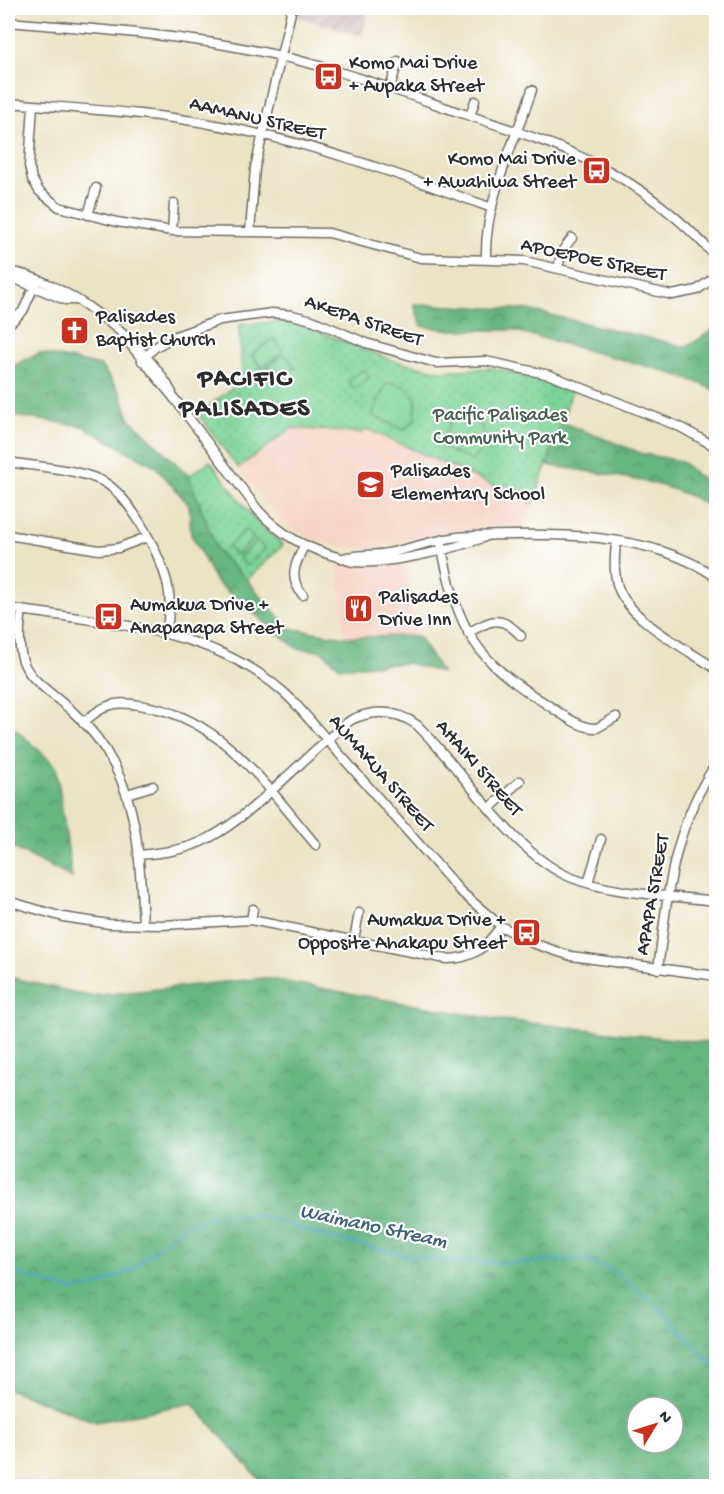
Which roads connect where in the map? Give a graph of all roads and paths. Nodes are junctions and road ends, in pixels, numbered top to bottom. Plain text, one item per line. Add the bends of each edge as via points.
1 (292, 8) edge
2 (8, 22) edge
3 (282, 56) junction
4 (398, 61) dead end
5 (390, 88) junction
6 (532, 90) dead end
7 (475, 101) dead end
8 (8, 103) edge
9 (33, 105) junction
10 (470, 116) junction
11 (518, 132) junction
12 (263, 135) junction
13 (96, 188) dead end
14 (174, 203) dead end
15 (492, 208) junction
16 (88, 215) junction
17 (172, 231) junction
18 (250, 232) junction
19 (572, 238) dead end
20 (717, 257) edge
21 (486, 259) junction
22 (558, 268) junction
23 (8, 273) edge
24 (717, 276) edge
25 (35, 284) junction
26 (8, 326) edge
27 (146, 358) junction
28 (717, 447) edge
29 (8, 462) edge
30 (8, 535) edge
31 (147, 537) junction
32 (616, 541) junction
33 (441, 545) junction
34 (304, 546) junction
35 (717, 577) edge
36 (303, 595) dead end
37 (8, 608) edge
38 (22, 610) junction
39 (468, 633) junction
40 (166, 634) junction
41 (520, 636) dead end
42 (717, 669) edge
43 (616, 717) dead end
44 (83, 723) junction
45 (328, 739) junction
46 (717, 764) edge
47 (520, 781) dead end
48 (153, 786) dead end
49 (269, 790) junction
50 (127, 795) junction
51 (490, 808) junction
52 (601, 839) dead end
53 (316, 845) dead end
54 (138, 855) junction
55 (588, 883) junction
56 (668, 895) junction
57 (8, 901) edge
58 (717, 901) edge
59 (253, 909) dead end
60 (359, 913) dead end
61 (251, 920) junction
62 (143, 925) junction
63 (501, 926) junction
64 (354, 940) junction
65 (658, 969) junction
66 (717, 976) edge

1 - 3 street
2 - 3 street via 187,38
3 - 5 street
3 - 12 street
4 - 5 street
5 - 10 street
6 - 11 street
7 - 10 street
8 - 9 street, AAMANU STREET
9 - 12 street, AAMANU STREET via 158,116
9 - 16 street, APOEPOE STREET via 29,166 35,186 53,204
10 - 11 street
11 - 15 street
11 - 20 street via 576,153 624,178 671,211
12 - 15 street, AAMANU STREET
12 - 18 street via 252,185
13 - 16 street
14 - 17 street
15 - 21 street
16 - 17 street, APOEPOE STREET
17 - 18 street, APOEPOE STREET
18 - 21 street, APOEPOE STREET via 329,233 421,258
19 - 22 street via 562,250
21 - 22 street, APOEPOE STREET
22 - 24 street, APOEPOE STREET via 672,295 697,290
23 - 25 street
25 - 26 street via 23,311
25 - 27 street via 74,300 121,333
27 - 28 street, AKEPA STREET via 183,333 229,318 292,315 366,343 436,363 486,361 543,373 680,427
27 - 34 street via 264,517
29 - 31 street via 104,482 127,501
30 - 31 street via 99,550 118,548
31 - 40 street via 169,592
32 - 33 street via 474,535
32 - 35 street via 645,544 673,553
32 - 42 street via 615,576 631,609
33 - 34 street via 343,558
33 - 39 street via 453,602
34 - 36 street via 293,577
37 - 38 street, AUMAKUA STREET
38 - 40 street, AUMAKUA STREET
38 - 44 street via 19,646 28,673 40,688
39 - 41 street via 489,622 502,621
39 - 43 street via 502,675 576,723 597,728
40 - 45 street, AUMAKUA STREET via 212,647 250,666 286,694
44 - 49 street via 100,709 118,703 179,715 224,742
44 - 50 street via 113,763
45 - 49 street, AHAIKI STREET
45 - 51 street, AHAIKI STREET via 360,716 385,712 402,716 425,733
45 - 63 street, AUMAKUA STREET via 460,891
46 - 56 street, APAPA STREET via 696,797 683,828
47 - 51 street
48 - 50 street
49 - 53 street
49 - 54 street, AHAIKI STREET via 209,838 174,851
50 - 54 street
51 - 55 street, AHAIKI STREET via 542,861
52 - 55 street
54 - 62 street
55 - 56 street, AHAIKI STREET
56 - 58 street, AHAIKI STREET
56 - 65 street, APAPA STREET
57 - 62 street via 83,921
59 - 61 street
60 - 64 street
61 - 62 street
61 - 64 street
63 - 64 street via 483,948 457,959
63 - 65 street, AUMAKUA STREET via 564,955
65 - 66 street, AUMAKUA STREET

